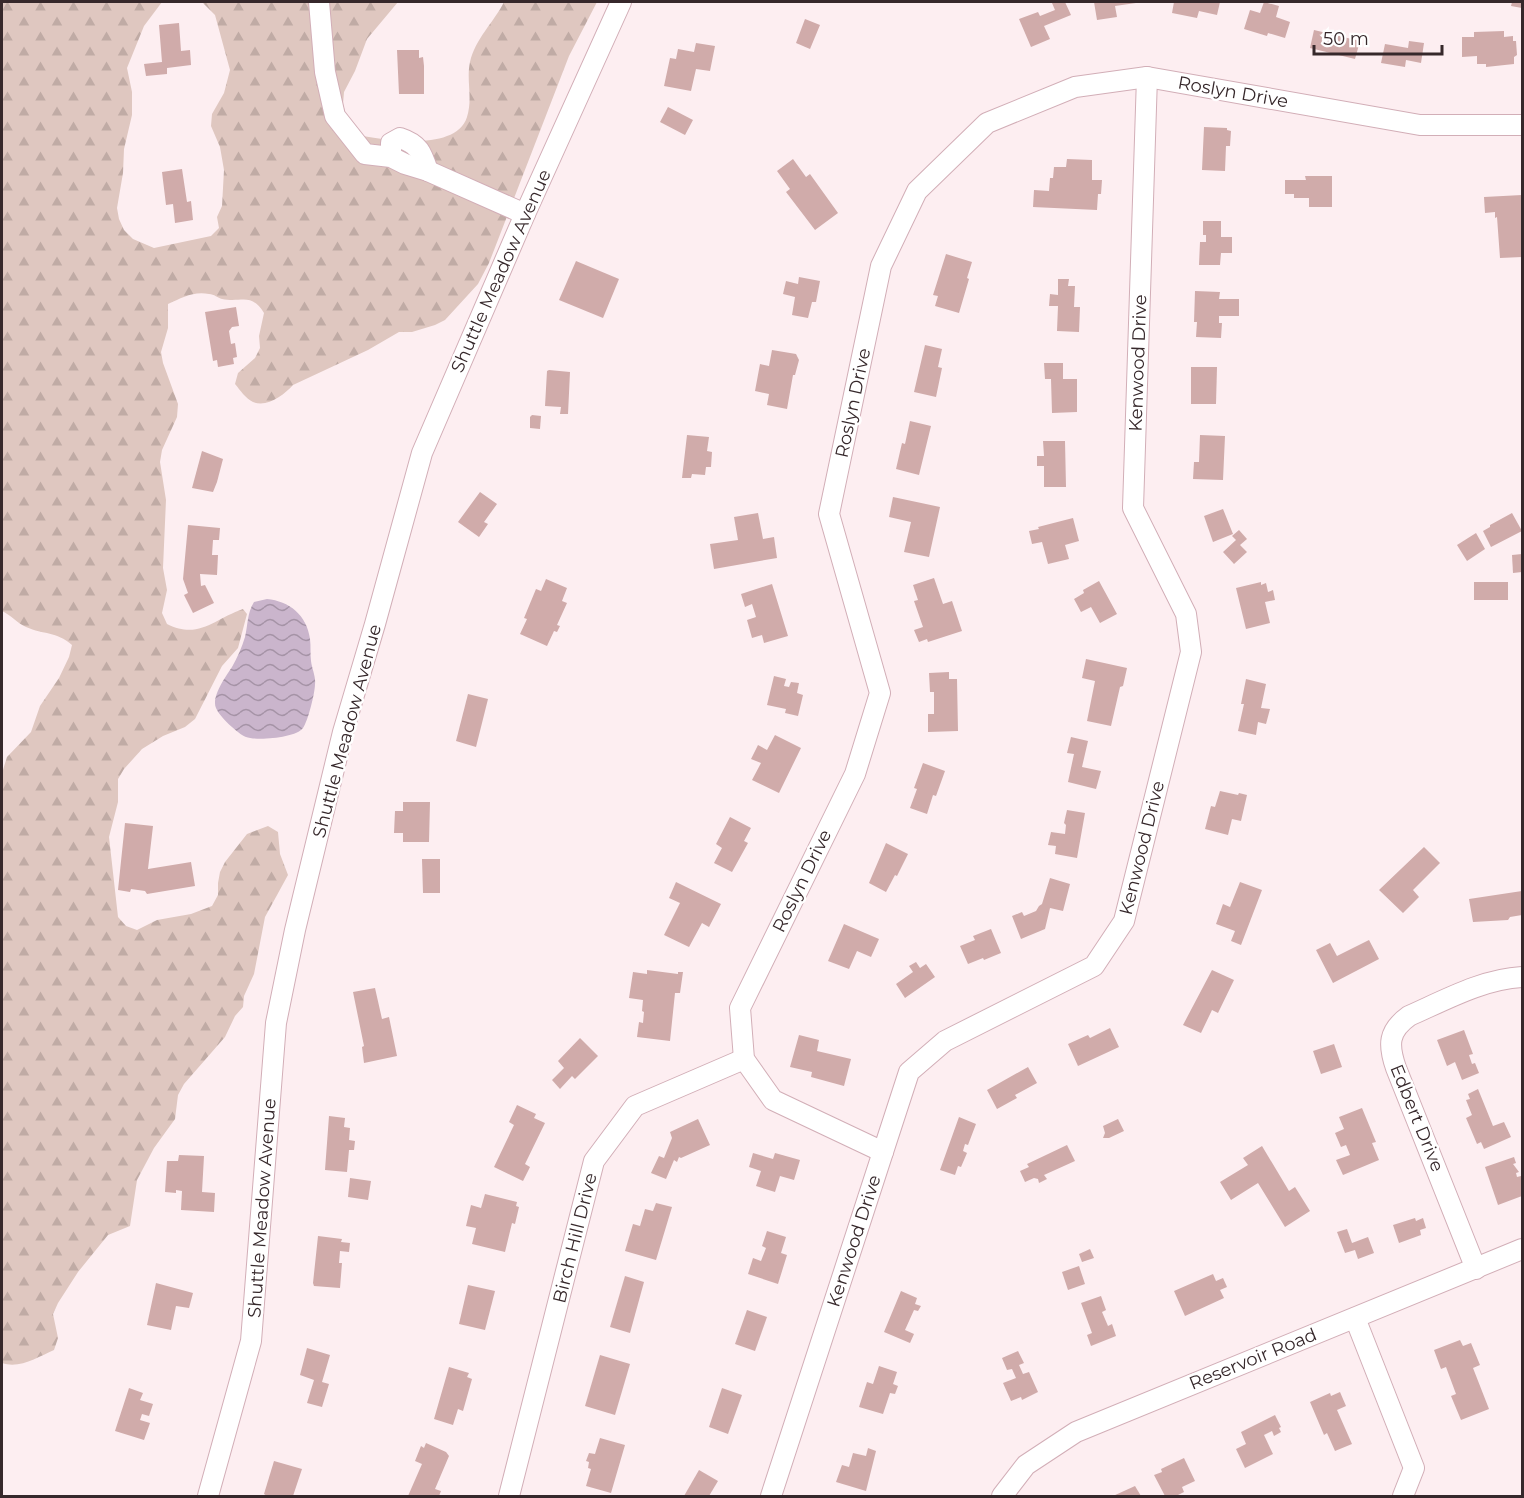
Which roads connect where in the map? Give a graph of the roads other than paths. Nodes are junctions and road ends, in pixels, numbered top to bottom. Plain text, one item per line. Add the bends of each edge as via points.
1 (319, 2) edge
2 (621, 2) edge
3 (1147, 77) junction
4 (1522, 125) edge
5 (525, 214) junction
6 (1522, 977) edge
7 (744, 1059) junction
8 (883, 1152) junction
9 (1522, 1249) edge
10 (1476, 1269) junction
11 (1355, 1318) junction
12 (208, 1497) edge
13 (509, 1497) edge
14 (771, 1497) edge
15 (1002, 1497) edge
16 (1403, 1497) edge

1 - 5 street via 325,72 335,116 365,154 391,157 391,143 400,138 413,142 428,171
2 - 5 street, Shuttle Meadow Avenue
3 - 4 street, Roslyn Drive via 1420,125
3 - 7 street, Roslyn Drive via 1075,87 987,123 917,191 881,266 829,514 880,693 855,774 740,1008
3 - 8 street, Kenwood Drive via 1133,508 1186,614 1191,652 1124,921 1094,966 945,1041 909,1072
5 - 12 street, Shuttle Meadow Avenue via 422,453 343,732 276,1023 251,1341
6 - 10 street, Edbert Drive via 1483,984 1409,1016 1393,1031 1390,1044
7 - 8 street via 773,1100
7 - 13 street, Birch Hill Drive via 635,1106 594,1161
8 - 14 street, Kenwood Drive
9 - 10 street, Reservoir Road
10 - 11 street, Reservoir Road
11 - 15 street, Reservoir Road via 1076,1432 1026,1465
11 - 16 street via 1414,1468

